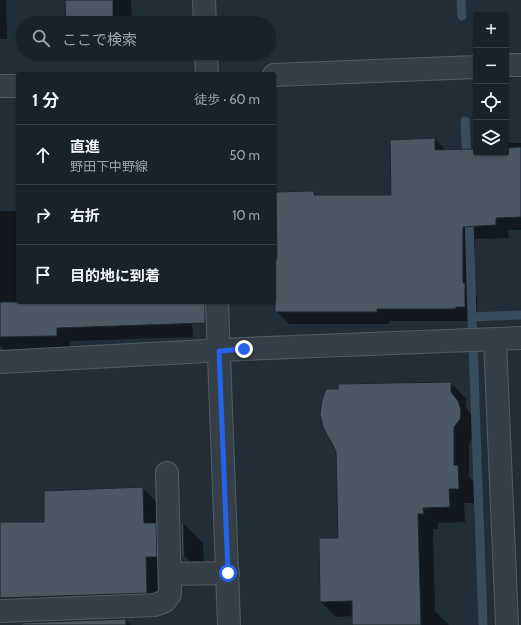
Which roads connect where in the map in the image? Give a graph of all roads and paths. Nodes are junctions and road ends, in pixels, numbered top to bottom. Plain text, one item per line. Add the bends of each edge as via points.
1 (204, 0) edge
2 (205, 16) edge
3 (206, 60) edge
4 (509, 65) edge
5 (521, 65) edge
6 (473, 67) edge
7 (207, 72) edge
8 (276, 75) edge
9 (0, 86) edge
10 (16, 86) edge
11 (217, 304) edge
12 (521, 338) edge
13 (481, 341) junction
14 (219, 351) junction
15 (0, 362) edge
16 (167, 473) dead end
17 (228, 573) junction
18 (171, 574) junction
19 (0, 611) edge
20 (229, 625) edge
21 (506, 625) edge

1 - 2 street
3 - 7 street
4 - 5 street
6 - 8 street
9 - 10 street
11 - 14 street
12 - 13 street
13 - 14 street
13 - 21 street
14 - 15 street
14 - 17 street
16 - 18 street
17 - 18 street
17 - 20 street
18 - 19 street via 170,594 166,601 155,605

